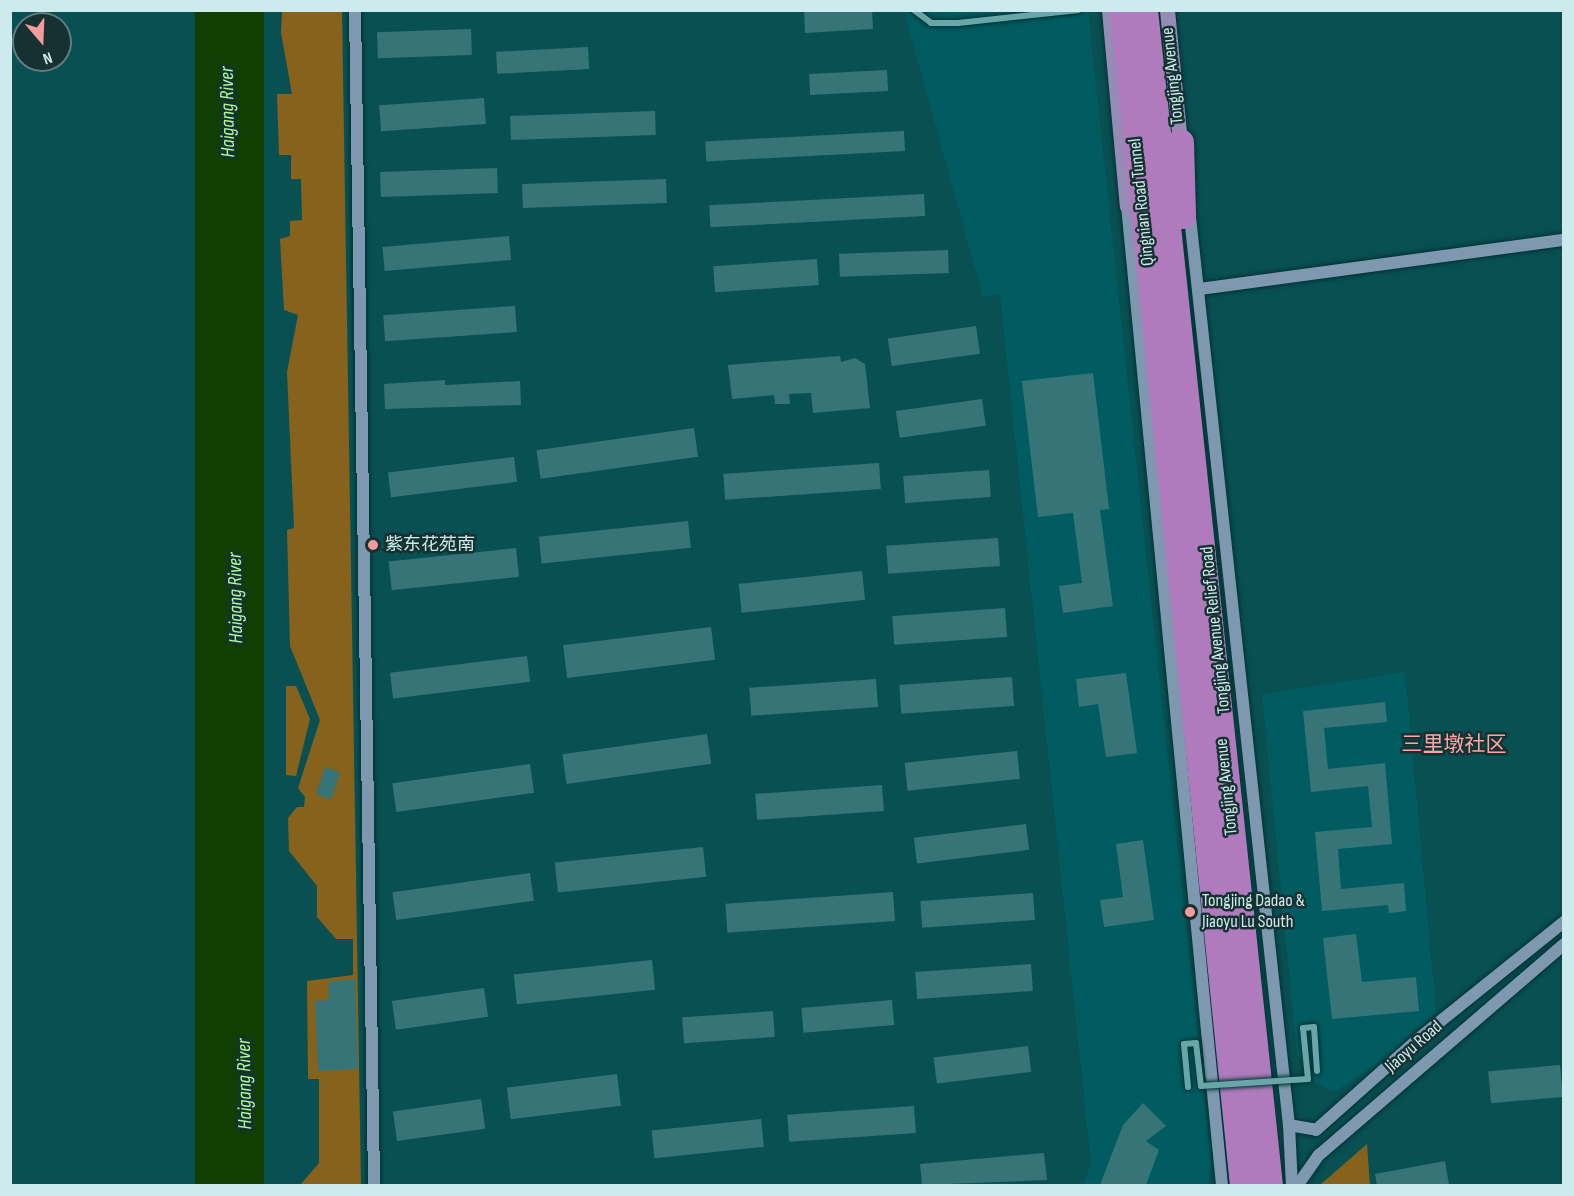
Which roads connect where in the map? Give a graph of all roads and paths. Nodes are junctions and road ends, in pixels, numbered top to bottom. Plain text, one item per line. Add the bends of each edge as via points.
1 (355, 10) edge
2 (914, 10) edge
3 (1078, 10) edge
4 (1109, 10) edge
5 (1123, 10) edge
6 (1144, 10) edge
7 (1167, 10) edge
8 (1180, 142) junction
9 (1127, 206) junction
10 (1563, 240) edge
11 (1200, 289) junction
12 (1173, 391) junction
13 (1563, 922) edge
14 (1563, 944) edge
15 (1317, 1071) dead end
16 (1188, 1087) dead end
17 (1289, 1125) junction
18 (374, 1185) edge
19 (1222, 1185) edge
20 (1243, 1185) edge
21 (1269, 1185) edge
22 (1292, 1185) edge
23 (1297, 1185) edge

1 - 18 street
2 - 3 street via 932,23
4 - 9 main road
5 - 12 highway, Qingnian Road Tunnel
6 - 12 highway, Qingnian Road Tunnel
7 - 8 main road, Tongjing Avenue
8 - 11 street, Tongjing Avenue Relief Road
8 - 12 highway
9 - 12 highway
9 - 19 street
10 - 11 street
11 - 17 street, Tongjing Avenue Relief Road
12 - 20 highway, Tongjing Avenue
12 - 21 highway, Tongjing Avenue
13 - 17 street, Jiaoyu Road via 1417,1040 1316,1130
14 - 23 street, Jiaoyu Road via 1319,1155
15 - 16 street, bridge via 1314,1027 1303,1028 1308,1079 1201,1086 1196,1043 1185,1044
17 - 22 street, Tongjing Avenue Relief Road

